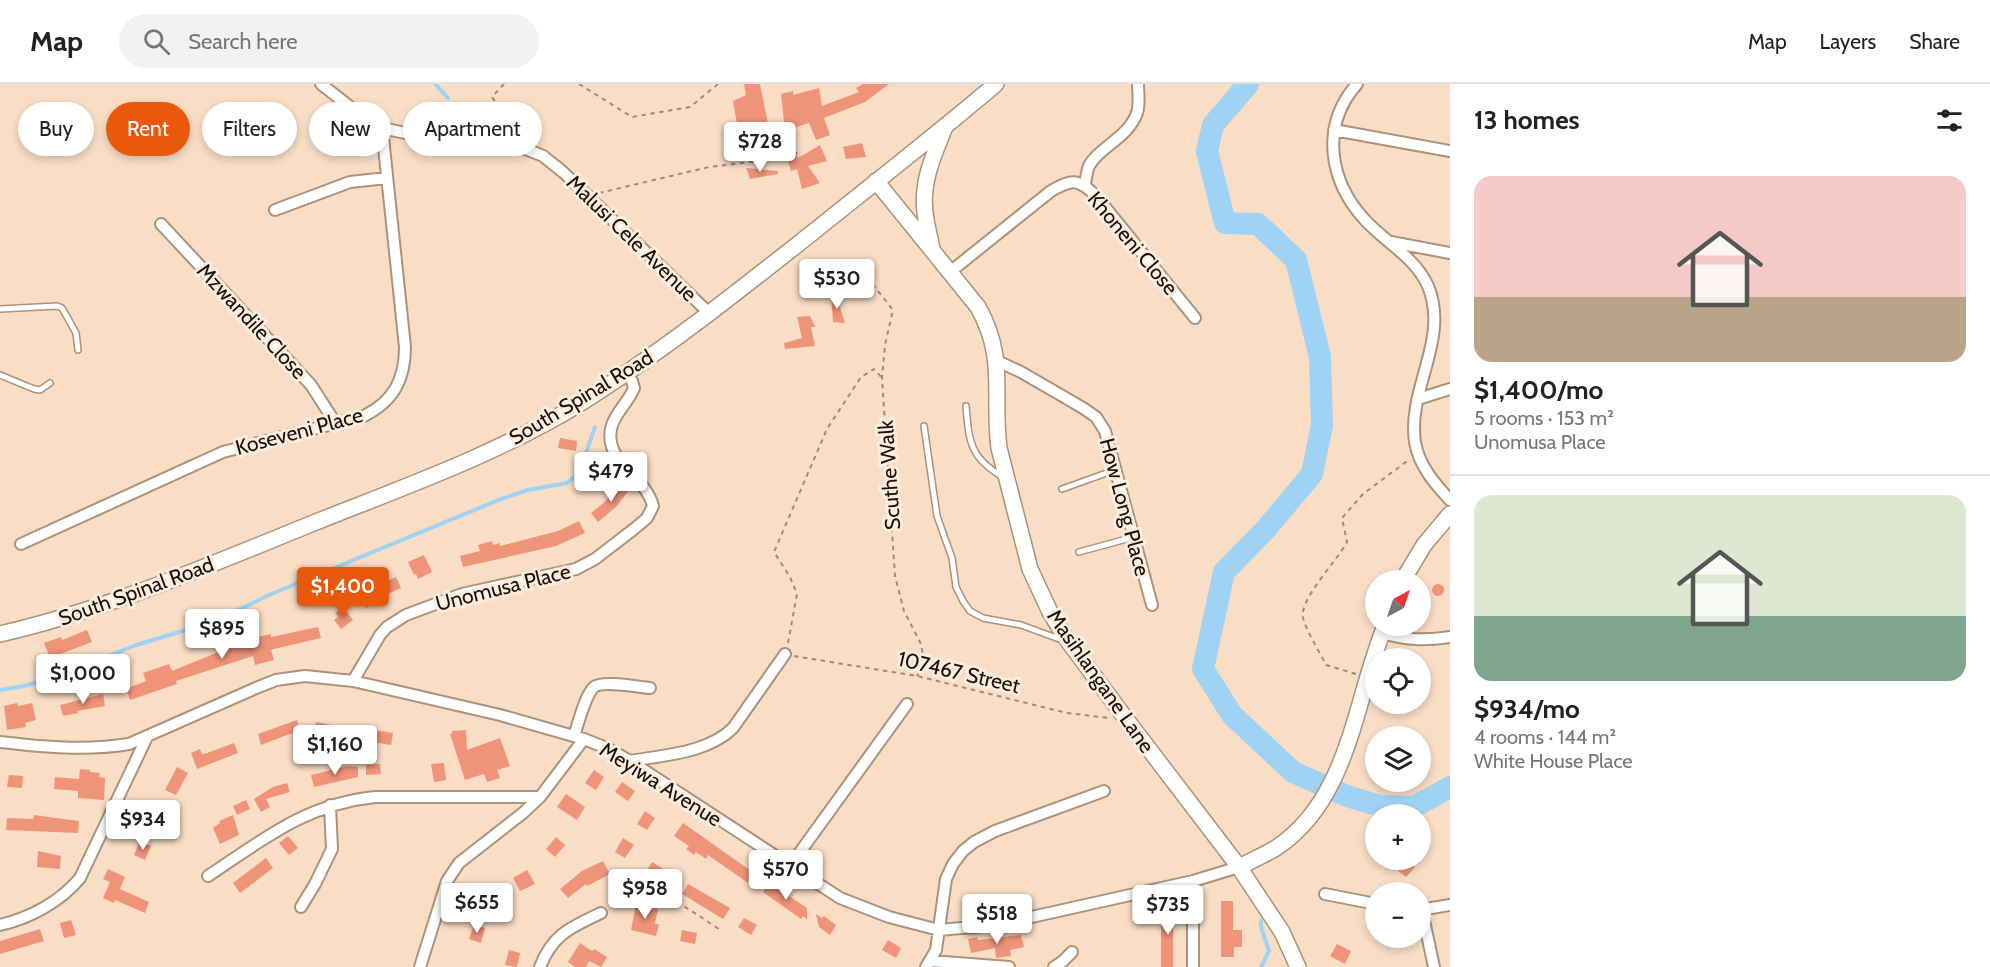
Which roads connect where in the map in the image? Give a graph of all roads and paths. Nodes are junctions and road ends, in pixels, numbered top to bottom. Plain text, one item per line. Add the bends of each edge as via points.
1 (321, 84) edge
2 (504, 84) edge
3 (579, 84) edge
4 (718, 84) edge
5 (996, 84) edge
6 (1138, 84) edge
7 (1357, 84) edge
8 (344, 102) edge
9 (497, 102) edge
10 (946, 127) junction
11 (1334, 130) junction
12 (1450, 151) edge
13 (801, 152) dead end
14 (385, 156) edge
15 (542, 156) edge
16 (387, 178) junction
17 (876, 181) junction
18 (1085, 184) junction
19 (587, 196) junction
20 (275, 210) dead end
21 (161, 224) dead end
22 (1389, 242) junction
23 (933, 252) junction
24 (1450, 253) edge
25 (950, 272) junction
26 (867, 277) dead end
27 (0, 309) edge
28 (710, 314) junction
29 (1195, 318) dead end
30 (78, 350) dead end
31 (997, 361) junction
32 (626, 373) junction
33 (0, 375) edge
34 (882, 378) junction
35 (50, 383) dead end
36 (1450, 389) edge
37 (1418, 399) junction
38 (966, 406) dead end
39 (336, 424) junction
40 (924, 426) dead end
41 (1418, 453) junction
42 (1115, 470) junction
43 (1006, 479) junction
44 (1062, 489) dead end
45 (1450, 500) edge
46 (1450, 514) edge
47 (1134, 537) junction
48 (21, 544) dead end
49 (1079, 552) dead end
50 (1409, 570) edge
51 (1152, 605) dead end
52 (0, 634) edge
53 (1397, 636) edge
54 (1450, 637) edge
55 (1070, 643) junction
56 (785, 654) junction
57 (917, 676) junction
58 (1365, 677) edge
59 (353, 681) junction
60 (1365, 685) edge
61 (650, 688) dead end
62 (907, 704) dead end
63 (1126, 719) junction
64 (147, 737) junction
65 (579, 737) junction
66 (0, 742) edge
67 (630, 761) junction
68 (1104, 791) dead end
69 (540, 797) junction
70 (330, 805) junction
71 (790, 866) junction
72 (1239, 867) junction
73 (208, 876) dead end
74 (1193, 881) junction
75 (1325, 894) dead end
76 (1365, 902) edge
77 (1450, 905) edge
78 (301, 907) dead end
79 (1431, 908) edge
80 (601, 913) joint
81 (0, 925) edge
82 (939, 930) junction
83 (722, 931) dead end
84 (1430, 948) edge
85 (1072, 952) dead end
86 (928, 964) edge
87 (420, 967) edge
88 (540, 967) edge
89 (1009, 967) edge
90 (1054, 967) edge
91 (1193, 967) edge
92 (1298, 967) edge
93 (1434, 967) edge

1 - 8 street, Malusi Cele Avenue
2 - 9 path via 492,97
3 - 4 path via 632,117 690,107
5 - 10 street, South Spinal Road
6 - 18 street via 1138,111 1116,141 1089,166
7 - 11 street via 1341,109
10 - 17 street, South Spinal Road
10 - 23 street via 926,185 925,213
11 - 12 street
11 - 22 street via 1333,158 1343,189 1365,220
13 - 19 path via 709,167
14 - 16 street, Koseveni Place
15 - 19 street, Malusi Cele Avenue
16 - 20 street via 350,182
16 - 39 street, Koseveni Place via 405,364 398,385 383,404 364,416
17 - 23 street, Masihlangane Lane
17 - 28 street, South Spinal Road
18 - 25 street, Khoneni Close via 1063,184 1051,191
18 - 29 street, Khoneni Close
19 - 28 street, Malusi Cele Avenue
21 - 39 street, Mzwandile Close via 311,385
22 - 24 street
22 - 37 street via 1421,274 1432,299 1434,337
23 - 25 street, Masihlangane Lane
25 - 31 street, Masihlangane Lane via 987,324
26 - 34 path, Scuthe Walk via 892,310
27 - 30 lane via 62,308 76,333
28 - 32 street, South Spinal Road
31 - 42 street, How Long Place via 1096,417 1105,430
31 - 43 street, Masihlangane Lane via 997,429
32 - 52 street, South Spinal Road via 500,447 118,600
32 - 59 street, Unomusa Place via 634,388 612,426 611,446 621,463 647,490 653,506 646,518 595,559 576,569 462,594 406,615 380,635
33 - 35 lane via 40,390
34 - 56 path via 874,369 861,377 827,429 774,552 797,594
34 - 57 path, Scuthe Walk via 895,576 904,611 921,644 924,661
36 - 37 street
37 - 41 street via 1414,429
38 - 43 lane via 973,449 989,468
39 - 48 street, Koseveni Place via 223,452
40 - 55 lane via 937,516 963,601 970,611 983,618 1020,625
41 - 45 street via 1430,477
41 - 58 path via 1352,505 1342,518 1347,542 1306,601 1303,616 1326,665
42 - 44 lane
42 - 47 street, How Long Place
43 - 55 street, Masihlangane Lane via 1030,569 1042,598
46 - 50 street
47 - 49 lane
47 - 51 street, How Long Place
53 - 54 street via 1417,640
55 - 63 street, Masihlangane Lane
56 - 57 path, 107467 Street
56 - 67 street via 724,737 699,748
57 - 63 path, 107467 Street via 1067,712
59 - 64 street, Meyiwa Avenue via 305,676 276,680
59 - 65 street, Meyiwa Avenue
60 - 72 street via 1341,763 1323,800 1277,847
61 - 65 street via 602,684 594,687
62 - 71 street
63 - 72 street, Masihlangane Lane
64 - 66 street, Meyiwa Avenue via 129,744 81,749
64 - 81 street via 80,878 54,901 30,915
65 - 67 street, Meyiwa Avenue
65 - 69 street
67 - 71 street, Meyiwa Avenue
68 - 82 street via 994,831 963,851 946,879
69 - 70 street via 375,796
69 - 87 street via 459,863 447,881
70 - 73 street via 292,820
70 - 78 street via 332,849
71 - 82 street, Meyiwa Avenue via 840,898
72 - 74 street, Meyiwa Avenue
72 - 92 street, Masihlangane Lane via 1282,932
74 - 82 street, Meyiwa Avenue via 995,925
74 - 91 street
75 - 76 street
77 - 79 street
80 - 83 path via 622,898 646,892 678,904
80 - 88 street via 556,938
82 - 86 street via 936,950
84 - 93 street
85 - 90 street
86 - 89 street

